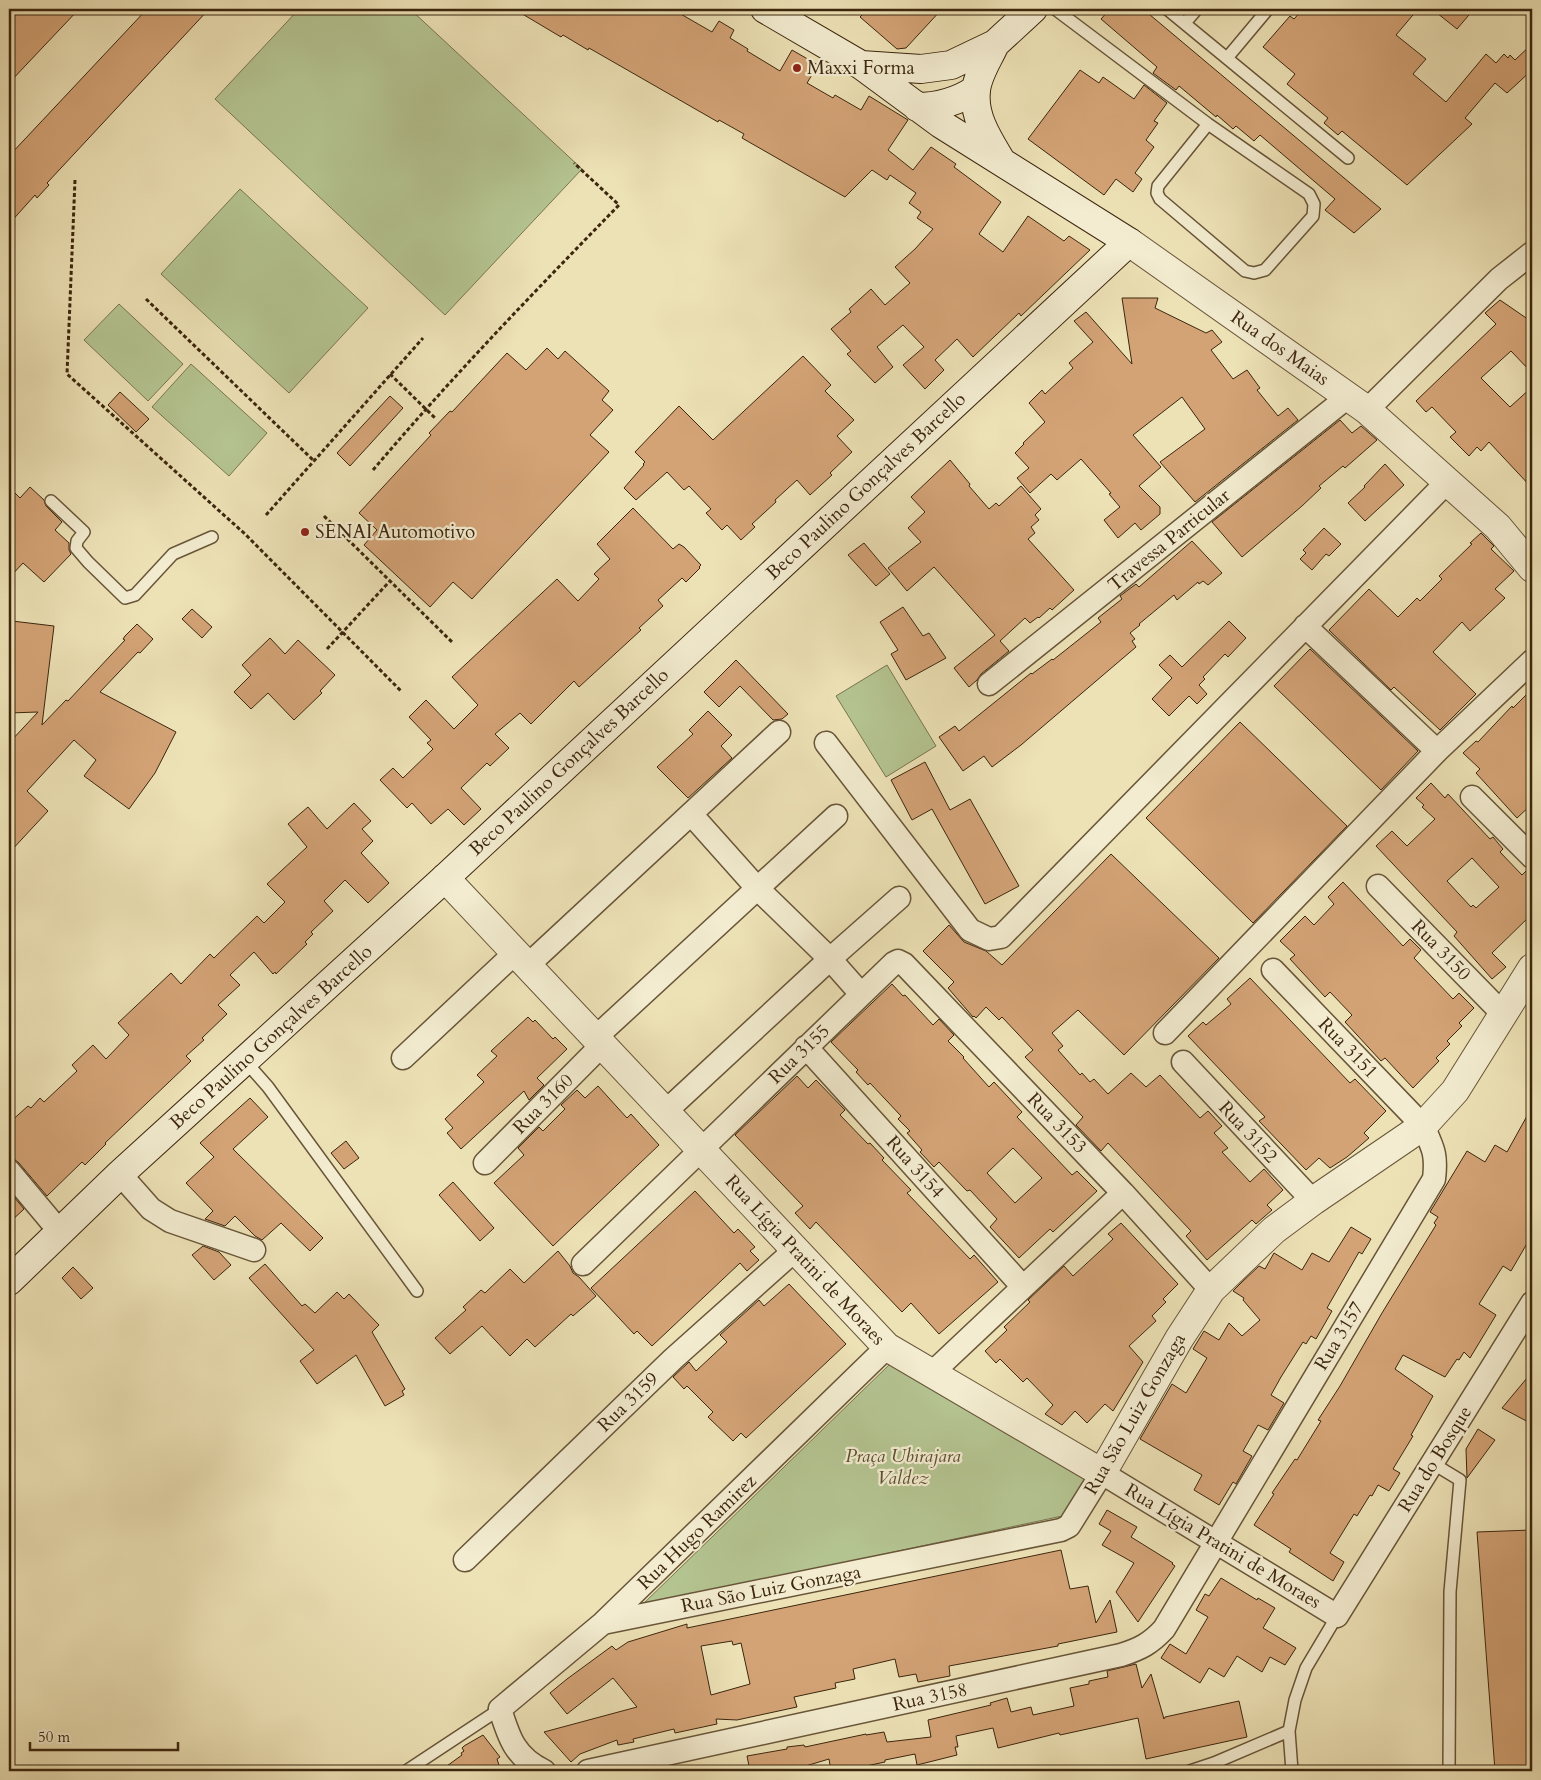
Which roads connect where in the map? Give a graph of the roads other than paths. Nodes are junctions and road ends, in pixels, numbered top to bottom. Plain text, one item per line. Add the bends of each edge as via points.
1 (765, 9) edge
2 (1032, 9) edge
3 (1055, 9) edge
4 (1167, 9) edge
5 (1197, 9) edge
6 (1268, 9) edge
7 (1185, 23) junction
8 (995, 44) junction
9 (1227, 58) junction
10 (861, 65) junction
11 (951, 65) junction
12 (976, 90) junction
13 (932, 112) junction
14 (1208, 124) junction
15 (1348, 158) dead end
16 (1001, 161) junction
17 (1129, 242) junction
18 (1532, 253) edge
19 (1358, 403) junction
20 (1447, 482) junction
21 (51, 501) dead end
22 (212, 537) dead end
23 (1532, 568) edge
24 (1305, 626) junction
25 (1532, 661) edge
26 (989, 684) dead end
27 (779, 732) dead end
28 (826, 742) dead end
29 (1437, 752) junction
30 (1472, 797) dead end
31 (691, 814) junction
32 (836, 816) dead end
33 (1532, 857) edge
34 (445, 878) junction
35 (1378, 886) dead end
36 (757, 888) junction
37 (899, 898) dead end
38 (830, 959) junction
39 (521, 960) junction
40 (898, 961) joint
41 (1532, 968) edge
42 (1274, 970) dead end
43 (861, 994) junction
44 (1504, 1014) junction
45 (1165, 1033) dead end
46 (599, 1042) junction
47 (806, 1047) junction
48 (402, 1058) dead end
49 (245, 1062) junction
50 (1183, 1062) dead end
51 (665, 1112) junction
52 (1423, 1126) junction
53 (700, 1149) junction
54 (485, 1163) dead end
55 (9, 1171) edge
56 (120, 1174) junction
57 (1123, 1193) junction
58 (1313, 1201) junction
59 (60, 1232) junction
60 (254, 1250) dead end
61 (795, 1250) junction
62 (583, 1264) dead end
63 (9, 1281) edge
64 (1023, 1287) junction
65 (1211, 1290) junction
66 (417, 1291) dead end
67 (1532, 1303) edge
68 (887, 1347) junction
69 (932, 1373) junction
70 (1432, 1464) junction
71 (1102, 1473) junction
72 (1216, 1541) junction
73 (465, 1560) dead end
74 (1337, 1616) junction
75 (603, 1623) junction
76 (500, 1709) junction
77 (1289, 1731) junction
78 (406, 1771) edge
79 (544, 1771) edge
80 (588, 1771) edge
81 (1190, 1771) edge
82 (1292, 1771) edge
83 (1449, 1771) edge

1 - 10 main road, Rua dos Maias
2 - 8 main road
3 - 14 lane
4 - 7 lane
5 - 7 lane
6 - 9 lane
7 - 9 lane
8 - 11 main road, Rua dos Maias
8 - 12 main road
9 - 15 lane
10 - 11 main road, Rua dos Maias via 921,69
10 - 13 main road, Rua dos Maias
11 - 13 main road
12 - 13 main road
12 - 16 main road, Rua dos Maias via 977,112
13 - 16 main road, Rua dos Maias
14 - 14 lane via 1158,186 1157,192 1160,199 1245,271 1265,270 1313,216 1314,204 1309,194
16 - 17 main road, Rua dos Maias
17 - 19 main road, Rua dos Maias
17 - 34 main road, Beco Paulino Gonçalves Barcello
18 - 19 street, Travessa Particular
19 - 20 main road, Rua dos Maias
19 - 26 street, Travessa Particular
20 - 23 main road, Rua dos Maias via 1498,527
20 - 24 street
21 - 22 lane via 84,532 76,548 125,598 135,596 173,554
24 - 28 street via 1001,937 989,939 970,930
24 - 29 street
25 - 29 street
27 - 31 street
29 - 45 street
30 - 33 street
31 - 36 street
31 - 39 street
32 - 36 street, Rua 3160
34 - 39 main road, Rua Lígia Pratini de Moraes
34 - 49 main road, Beco Paulino Gonçalves Barcello
35 - 44 street, Rua 3150
36 - 38 street
36 - 46 street, Rua 3160
37 - 38 street
38 - 43 street
38 - 51 street
39 - 46 main road, Rua Lígia Pratini de Moraes
39 - 48 street
40 - 43 street, Rua 3155
40 - 57 street, Rua 3153
41 - 44 main road, Rua São Luiz Gonzaga
42 - 52 street, Rua 3151
43 - 47 street, Rua 3155
44 - 52 main road, Rua São Luiz Gonzaga via 1455,1091
46 - 51 main road, Rua Lígia Pratini de Moraes
46 - 54 street, Rua 3160
47 - 53 street, Rua 3155
47 - 64 street, Rua 3154
49 - 56 main road, Beco Paulino Gonçalves Barcello
49 - 66 lane via 268,1087
50 - 58 street, Rua 3152
51 - 53 main road, Rua Lígia Pratini de Moraes
52 - 58 main road, Rua São Luiz Gonzaga
52 - 72 street, Rua 3157 via 1436,1162 1434,1179
53 - 61 main road, Rua Lígia Pratini de Moraes
53 - 62 street, Rua 3155
55 - 59 street
56 - 59 main road, Beco Paulino Gonçalves Barcello
56 - 60 street via 151,1209 170,1221
57 - 64 street
57 - 65 street, Rua 3153
58 - 65 main road, Rua São Luiz Gonzaga via 1274,1230
59 - 63 main road, Beco Paulino Gonçalves Barcello
61 - 68 main road, Rua Lígia Pratini de Moraes
61 - 73 street, Rua 3159 via 672,1359
64 - 69 street
65 - 71 main road, Rua São Luiz Gonzaga
67 - 70 street, Rua do Bosque
68 - 69 main road, Rua Lígia Pratini de Moraes
68 - 75 street, Rua Hugo Ramirez
69 - 71 main road, Rua Lígia Pratini de Moraes
70 - 74 street, Rua do Bosque
70 - 83 lane via 1460,1480 1450,1592
71 - 72 street, Rua Lígia Pratini de Moraes
71 - 75 street, Rua São Luiz Gonzaga via 1069,1526 1061,1530
72 - 74 street, Rua Lígia Pratini de Moraes
72 - 80 street, Rua 3158 via 1164,1629 1152,1642 1139,1649
74 - 77 lane via 1306,1668
75 - 76 street, Rua Hugo Ramirez
76 - 78 lane
76 - 79 street via 515,1748 530,1764
77 - 81 lane via 1214,1764
77 - 82 lane

